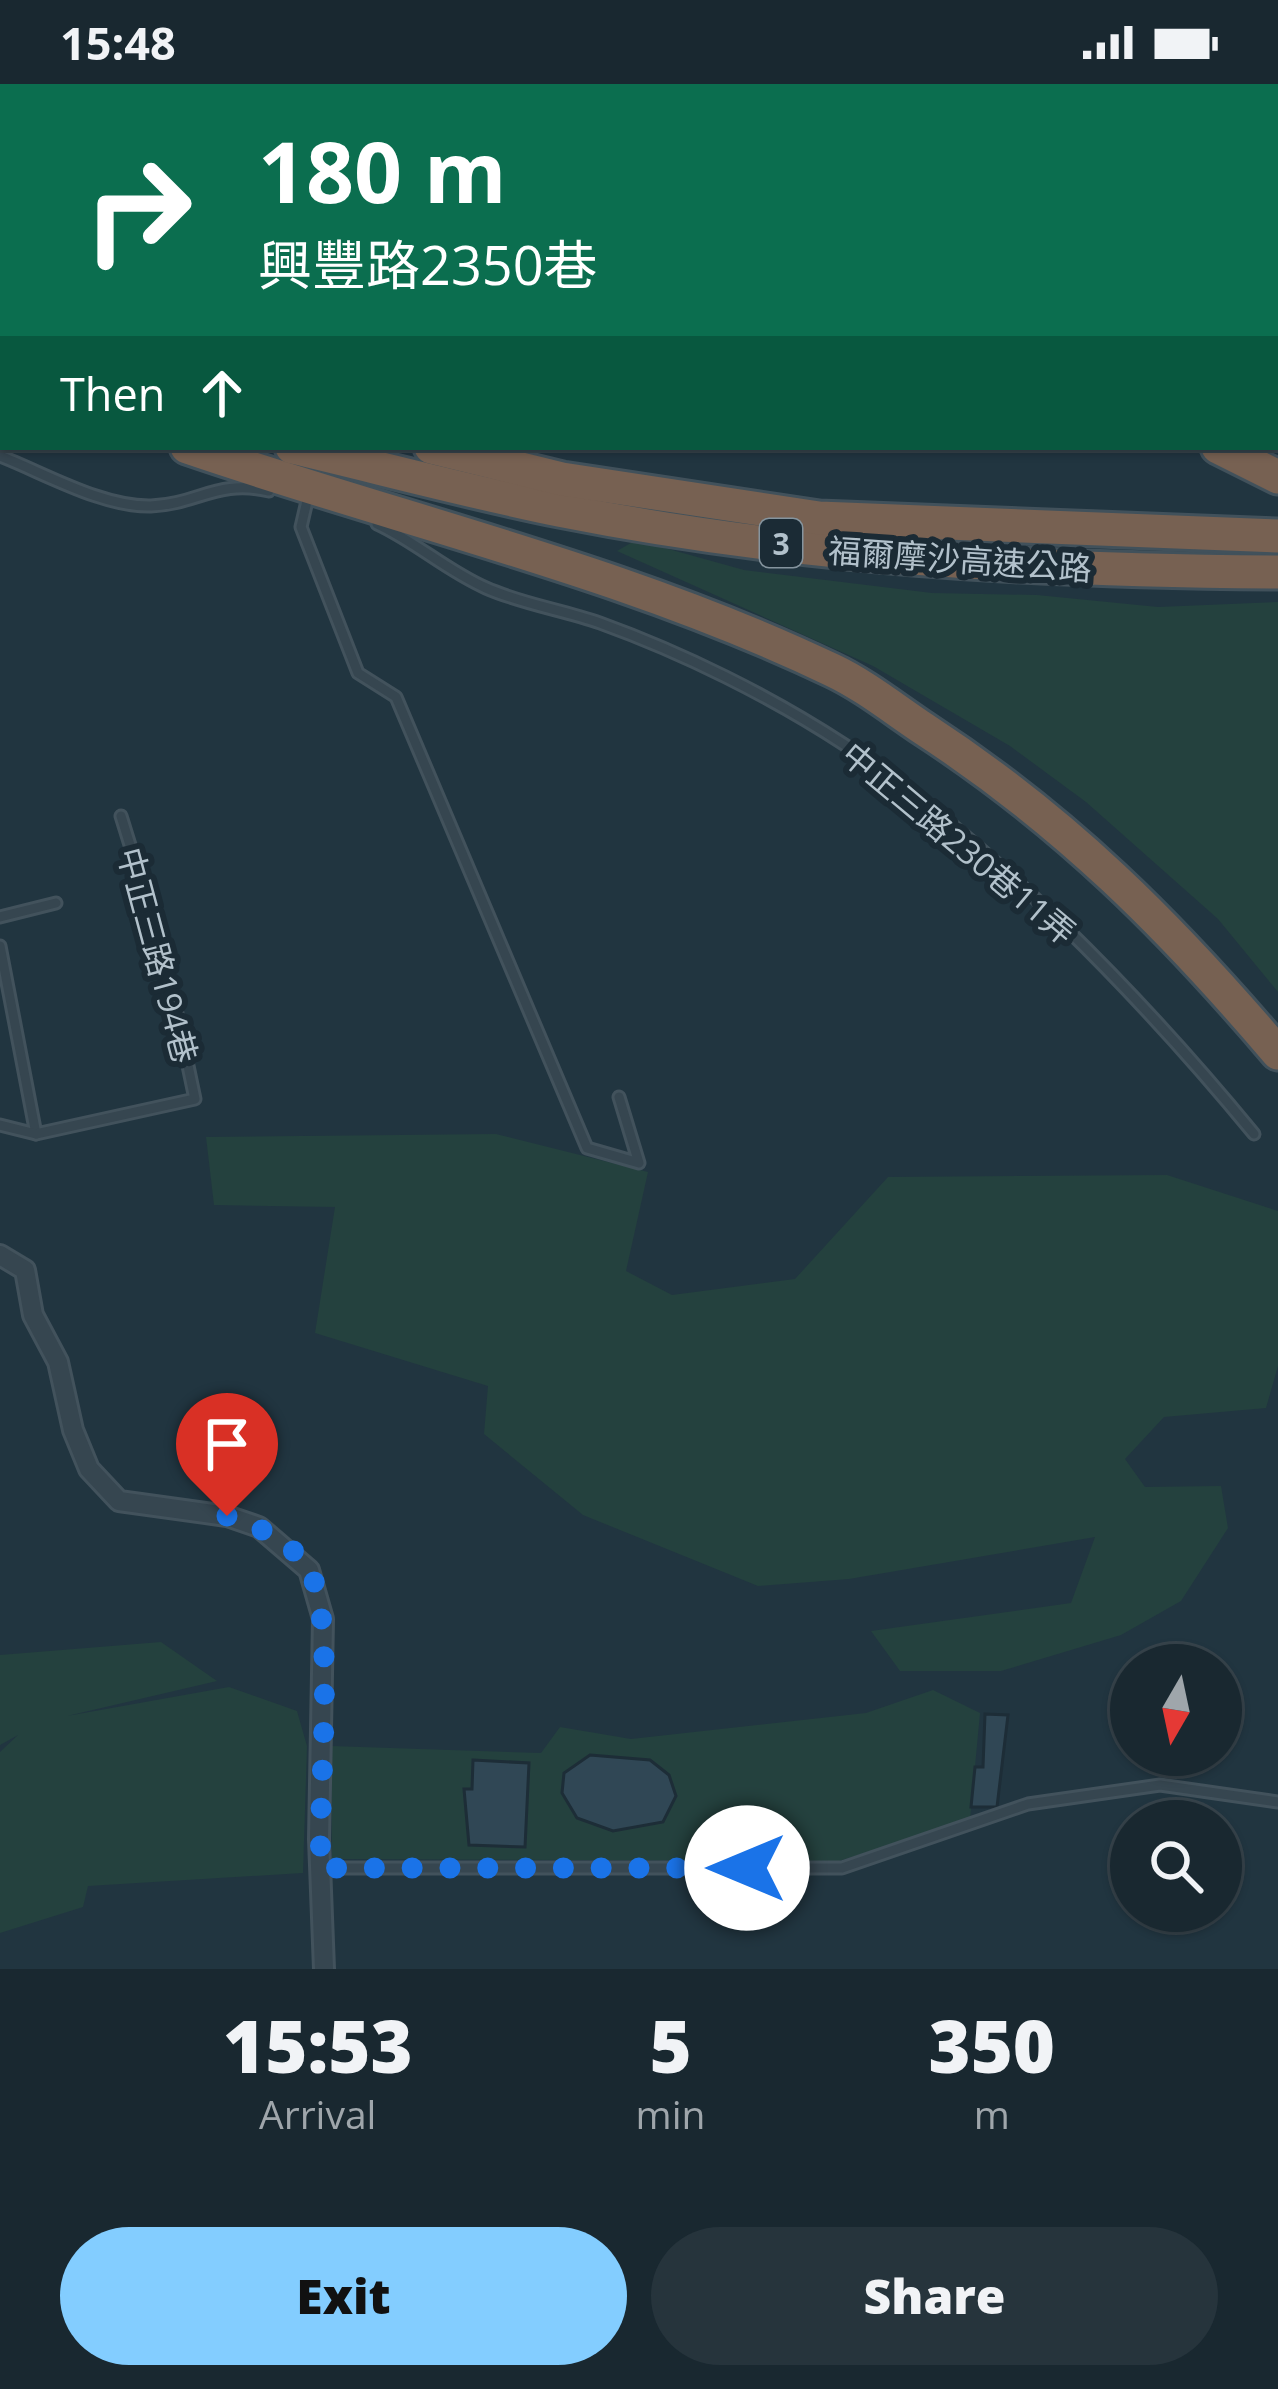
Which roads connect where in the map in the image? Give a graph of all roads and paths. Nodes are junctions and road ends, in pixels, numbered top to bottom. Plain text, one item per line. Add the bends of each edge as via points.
1 (197, 450) edge
2 (305, 450) edge
3 (443, 450) edge
4 (1231, 453) edge
5 (0, 456) edge
6 (1278, 477) edge
7 (278, 493) dead end
8 (292, 497) dead end
9 (307, 501) junction
10 (1278, 536) edge
11 (1278, 572) edge
12 (121, 816) dead end
13 (56, 903) dead end
14 (0, 917) edge
15 (0, 946) edge
16 (4, 991) edge
17 (1278, 1053) edge
18 (619, 1097) dead end
19 (0, 1125) edge
20 (36, 1134) junction
21 (1254, 1134) dead end
22 (0, 1255) edge
23 (1278, 1802) edge
24 (321, 1868) junction
25 (324, 1969) edge

1 - 17 highway via 657,594 836,672 995,775 1082,844 1183,940
2 - 11 highway, 福爾摩沙高速公路 / 3 via 561,510 864,555 1126,572
3 - 10 highway, 福爾摩沙高速公路 / 3 via 562,479 819,518
4 - 6 highway
5 - 7 lane via 146,506 242,484
8 - 9 lane, 中正三路230巷11弄
9 - 18 lane via 301,526 358,673 396,697 586,1148 639,1162
9 - 21 lane, 中正三路230巷11弄 via 414,541 489,590 697,664 844,745 1072,937 1183,1047
12 - 20 lane, 中正三路194巷 via 166,961 195,1099
13 - 14 lane
15 - 16 lane
16 - 20 lane
19 - 20 lane
22 - 24 street via 25,1270 73,1430 106,1491 119,1501 260,1527 310,1570 323,1619
23 - 24 lane via 1160,1785 1104,1792 1028,1804 842,1868
24 - 25 street

